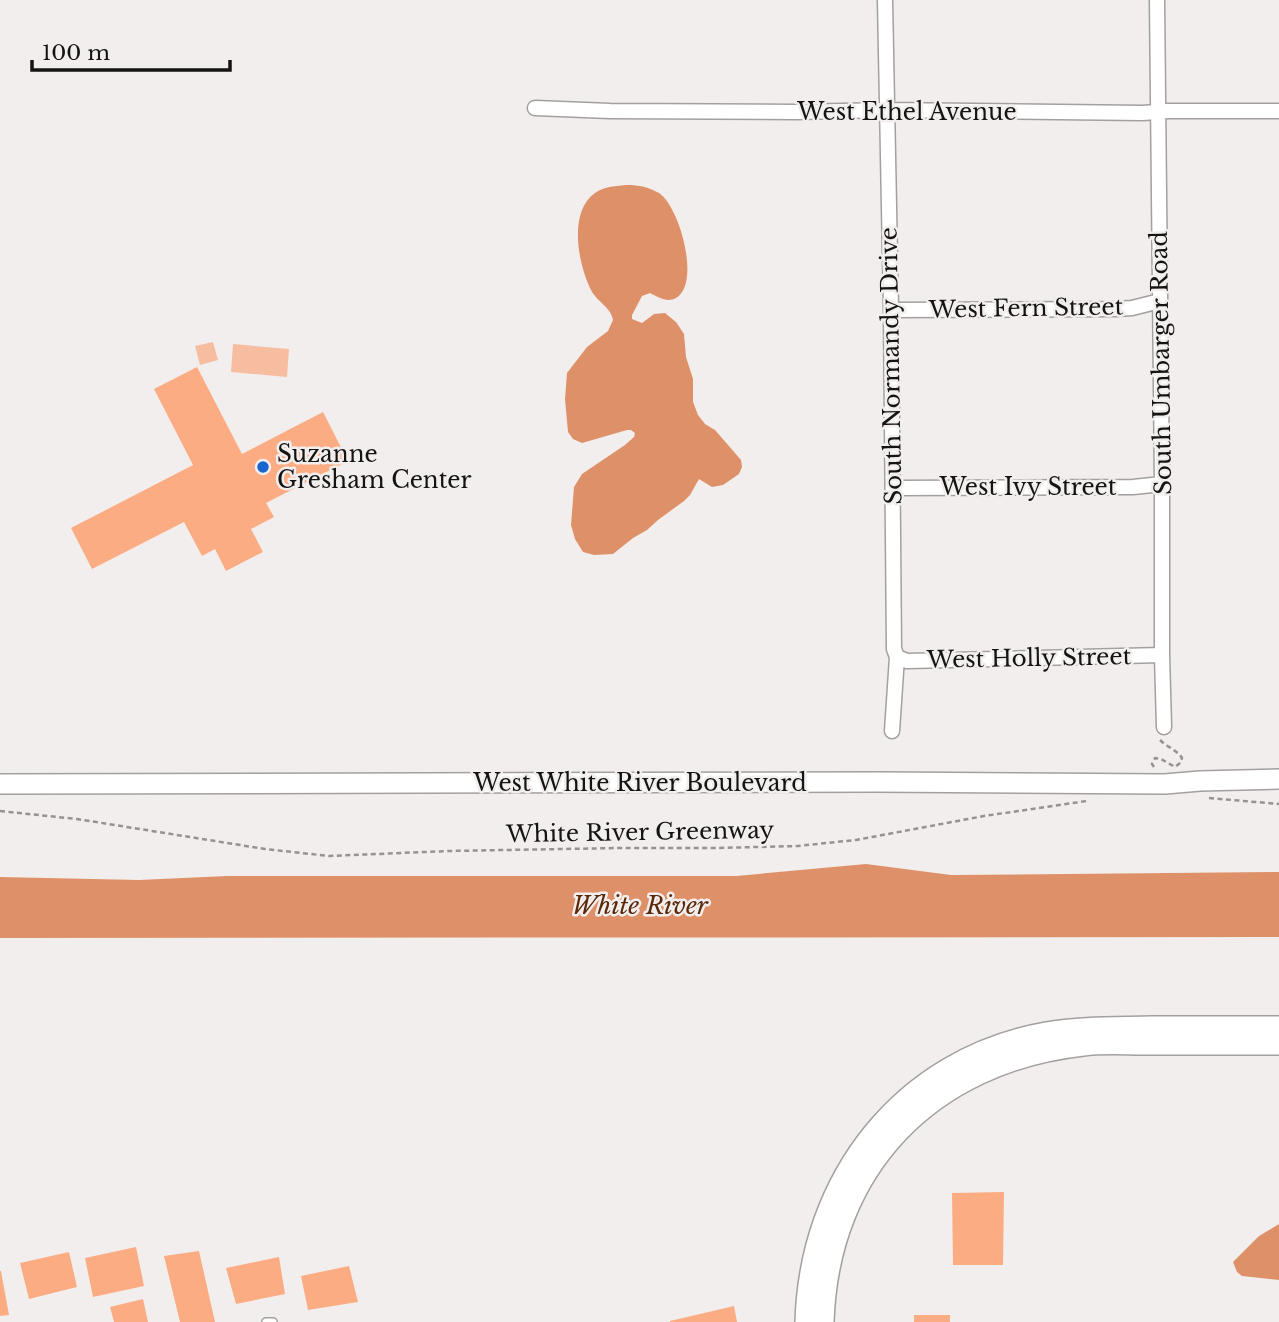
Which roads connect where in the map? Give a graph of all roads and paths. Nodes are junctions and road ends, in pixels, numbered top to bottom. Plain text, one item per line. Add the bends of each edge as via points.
1 (885, 0) edge
2 (1157, 0) edge
3 (535, 108) dead end
4 (887, 110) junction
5 (1279, 111) edge
6 (1158, 113) junction
7 (1160, 301) junction
8 (891, 310) junction
9 (1162, 484) junction
10 (893, 488) junction
11 (1162, 655) junction
12 (897, 657) junction
13 (1164, 727) joint
14 (892, 731) dead end
15 (1279, 779) edge
16 (0, 784) edge
17 (1165, 784) junction
18 (1210, 798) dead end
19 (1090, 800) dead end
20 (1279, 804) edge
21 (0, 811) edge
22 (1279, 1027) edge
23 (1279, 1044) edge
24 (266, 1322) edge
25 (273, 1322) edge
26 (806, 1322) edge
27 (823, 1322) edge

1 - 4 street, South Normandy Drive
2 - 6 street, South Umbarger Road
3 - 4 street, West Ethel Avenue
4 - 6 street, West Ethel Avenue
4 - 8 street, South Normandy Drive
5 - 6 street, West Ethel Avenue
6 - 7 street, South Umbarger Road
7 - 8 street, West Fern Street via 1116,309
7 - 9 street, South Umbarger Road
8 - 10 street, South Normandy Drive
9 - 10 street, West Ivy Street
9 - 11 street, South Umbarger Road
10 - 12 street, South Normandy Drive
11 - 12 street, West Holly Street via 907,661
11 - 13 street, South Umbarger Road
12 - 14 street, South Normandy Drive
13 - 17 path via 1160,740 1182,758 1175,767 1155,758 1152,764 1164,775
15 - 17 street, West White River Boulevard
16 - 17 street, West White River Boulevard
18 - 20 path
19 - 21 path, White River Greenway via 798,846 329,856
22 - 26 main road via 1084,1028 1014,1041 932,1080 884,1121 840,1185 819,1235
23 - 27 main road via 1085,1044 992,1066 941,1094 897,1132 859,1184 835,1240
24 - 25 lane

